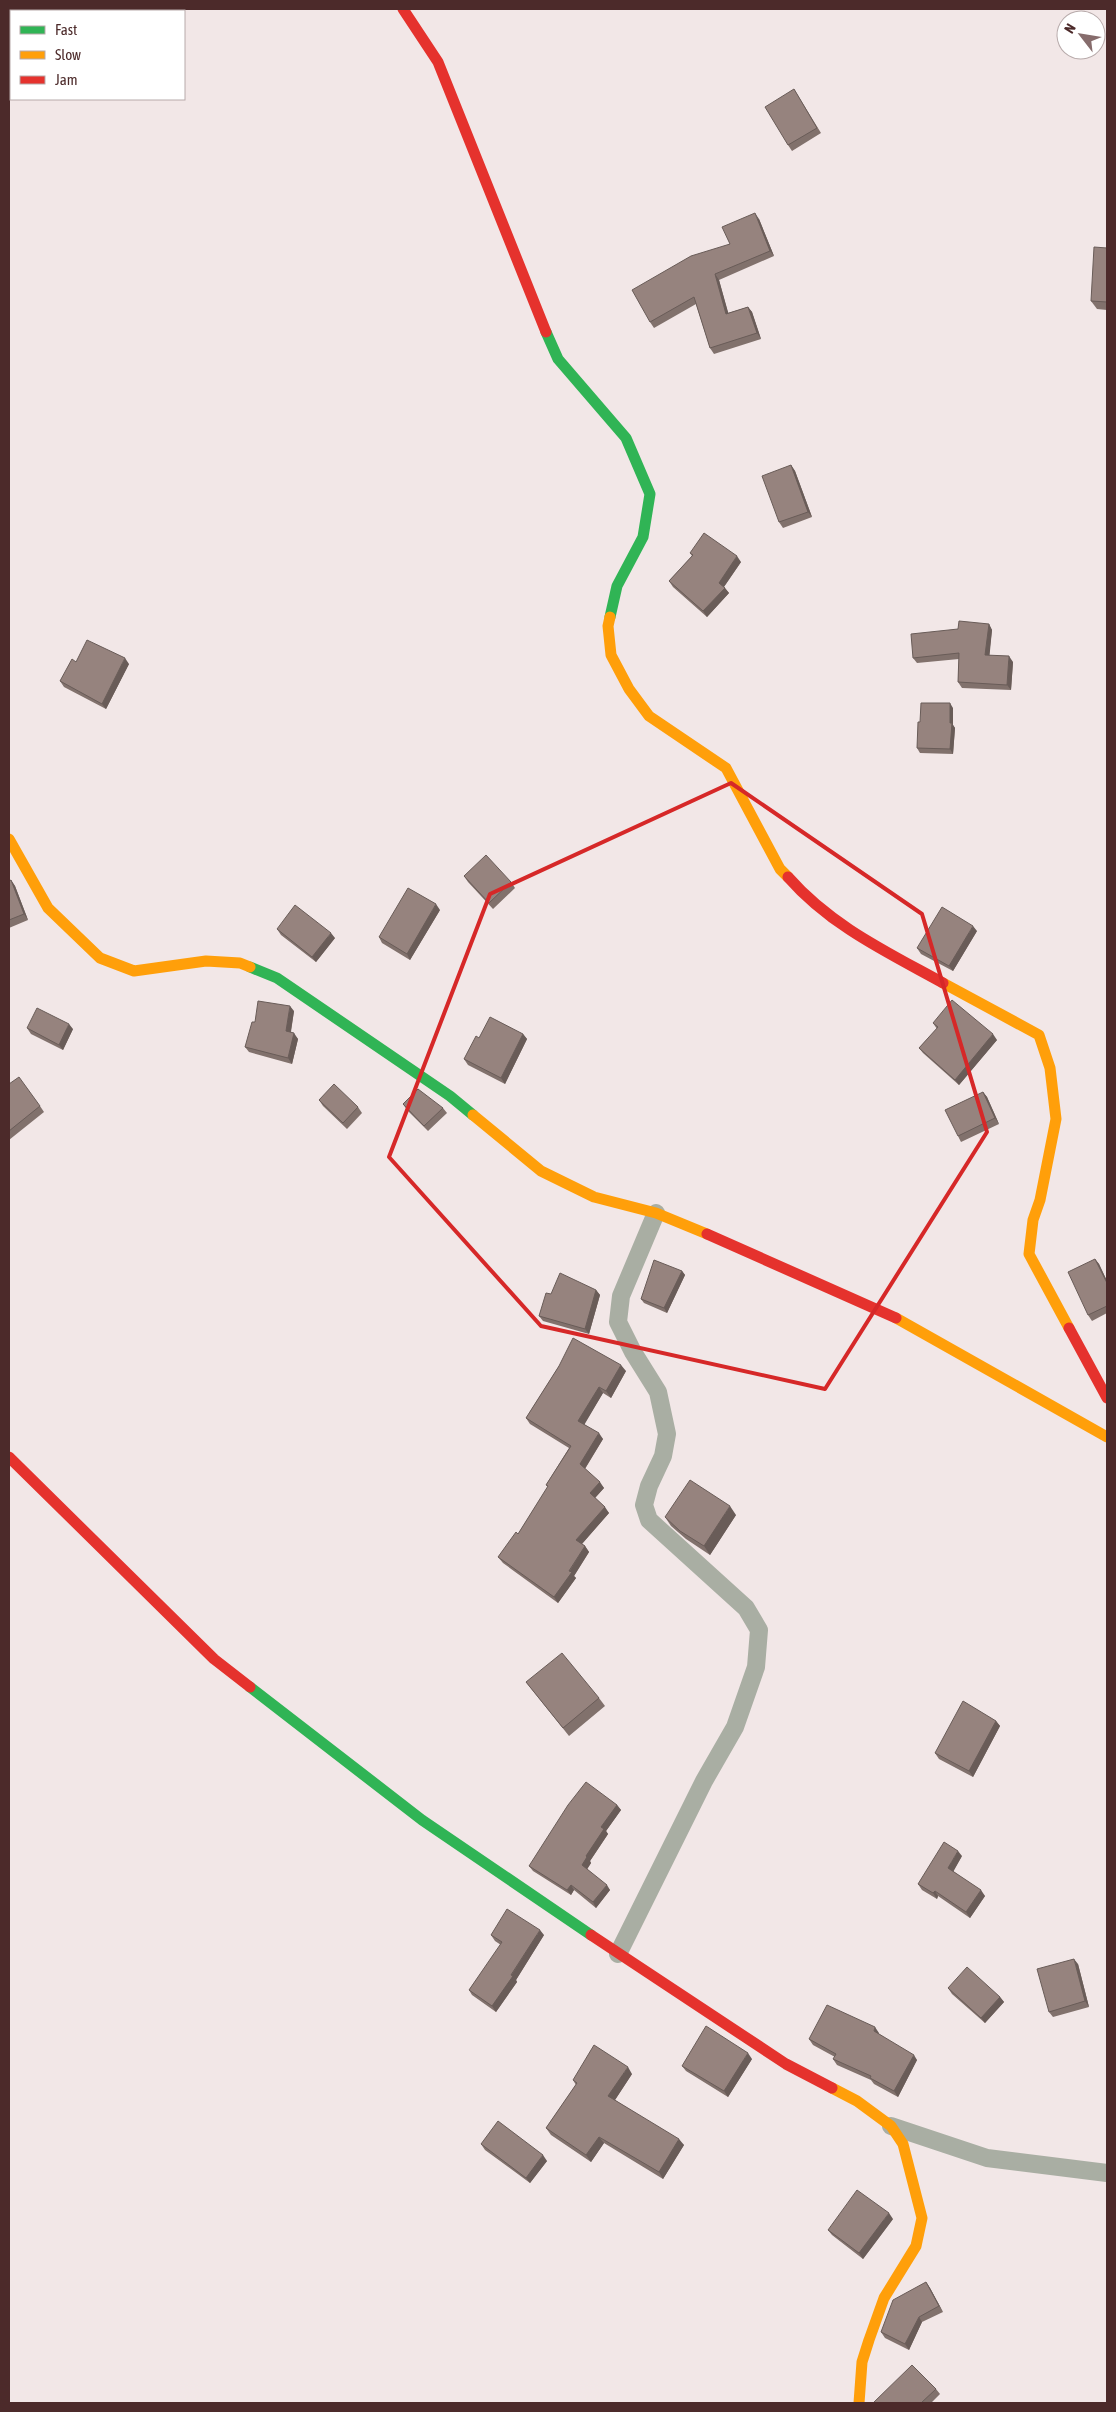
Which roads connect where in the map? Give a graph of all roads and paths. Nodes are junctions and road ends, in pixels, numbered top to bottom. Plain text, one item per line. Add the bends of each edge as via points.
1 (403, 9) edge
2 (9, 839) edge
3 (656, 1213) junction
4 (1107, 1398) edge
5 (1107, 1437) edge
6 (9, 1457) edge
7 (618, 1954) junction
8 (891, 2126) junction
9 (1107, 2173) edge
10 (859, 2403) edge

1 - 4 street via 438,62 558,359 626,438 650,494 643,537 617,586 608,626 611,655 624,681 649,716 726,768 780,869 810,901 843,926 884,950 1039,1035 1050,1068 1056,1119 1033,1220 1029,1254
2 - 3 street via 48,908 100,958 134,971 206,961 240,963 277,978 450,1096 541,1171 594,1197
3 - 5 street via 908,1324
3 - 7 street via 621,1296 618,1322 658,1392 667,1434 663,1456 644,1505 649,1520 746,1608 759,1630 756,1667 735,1727 704,1781
6 - 7 street via 214,1658 422,1820
7 - 8 street via 786,2064 857,2100
8 - 9 street via 987,2158
8 - 10 street via 903,2144 922,2218 916,2246 884,2298 869,2340 862,2362

